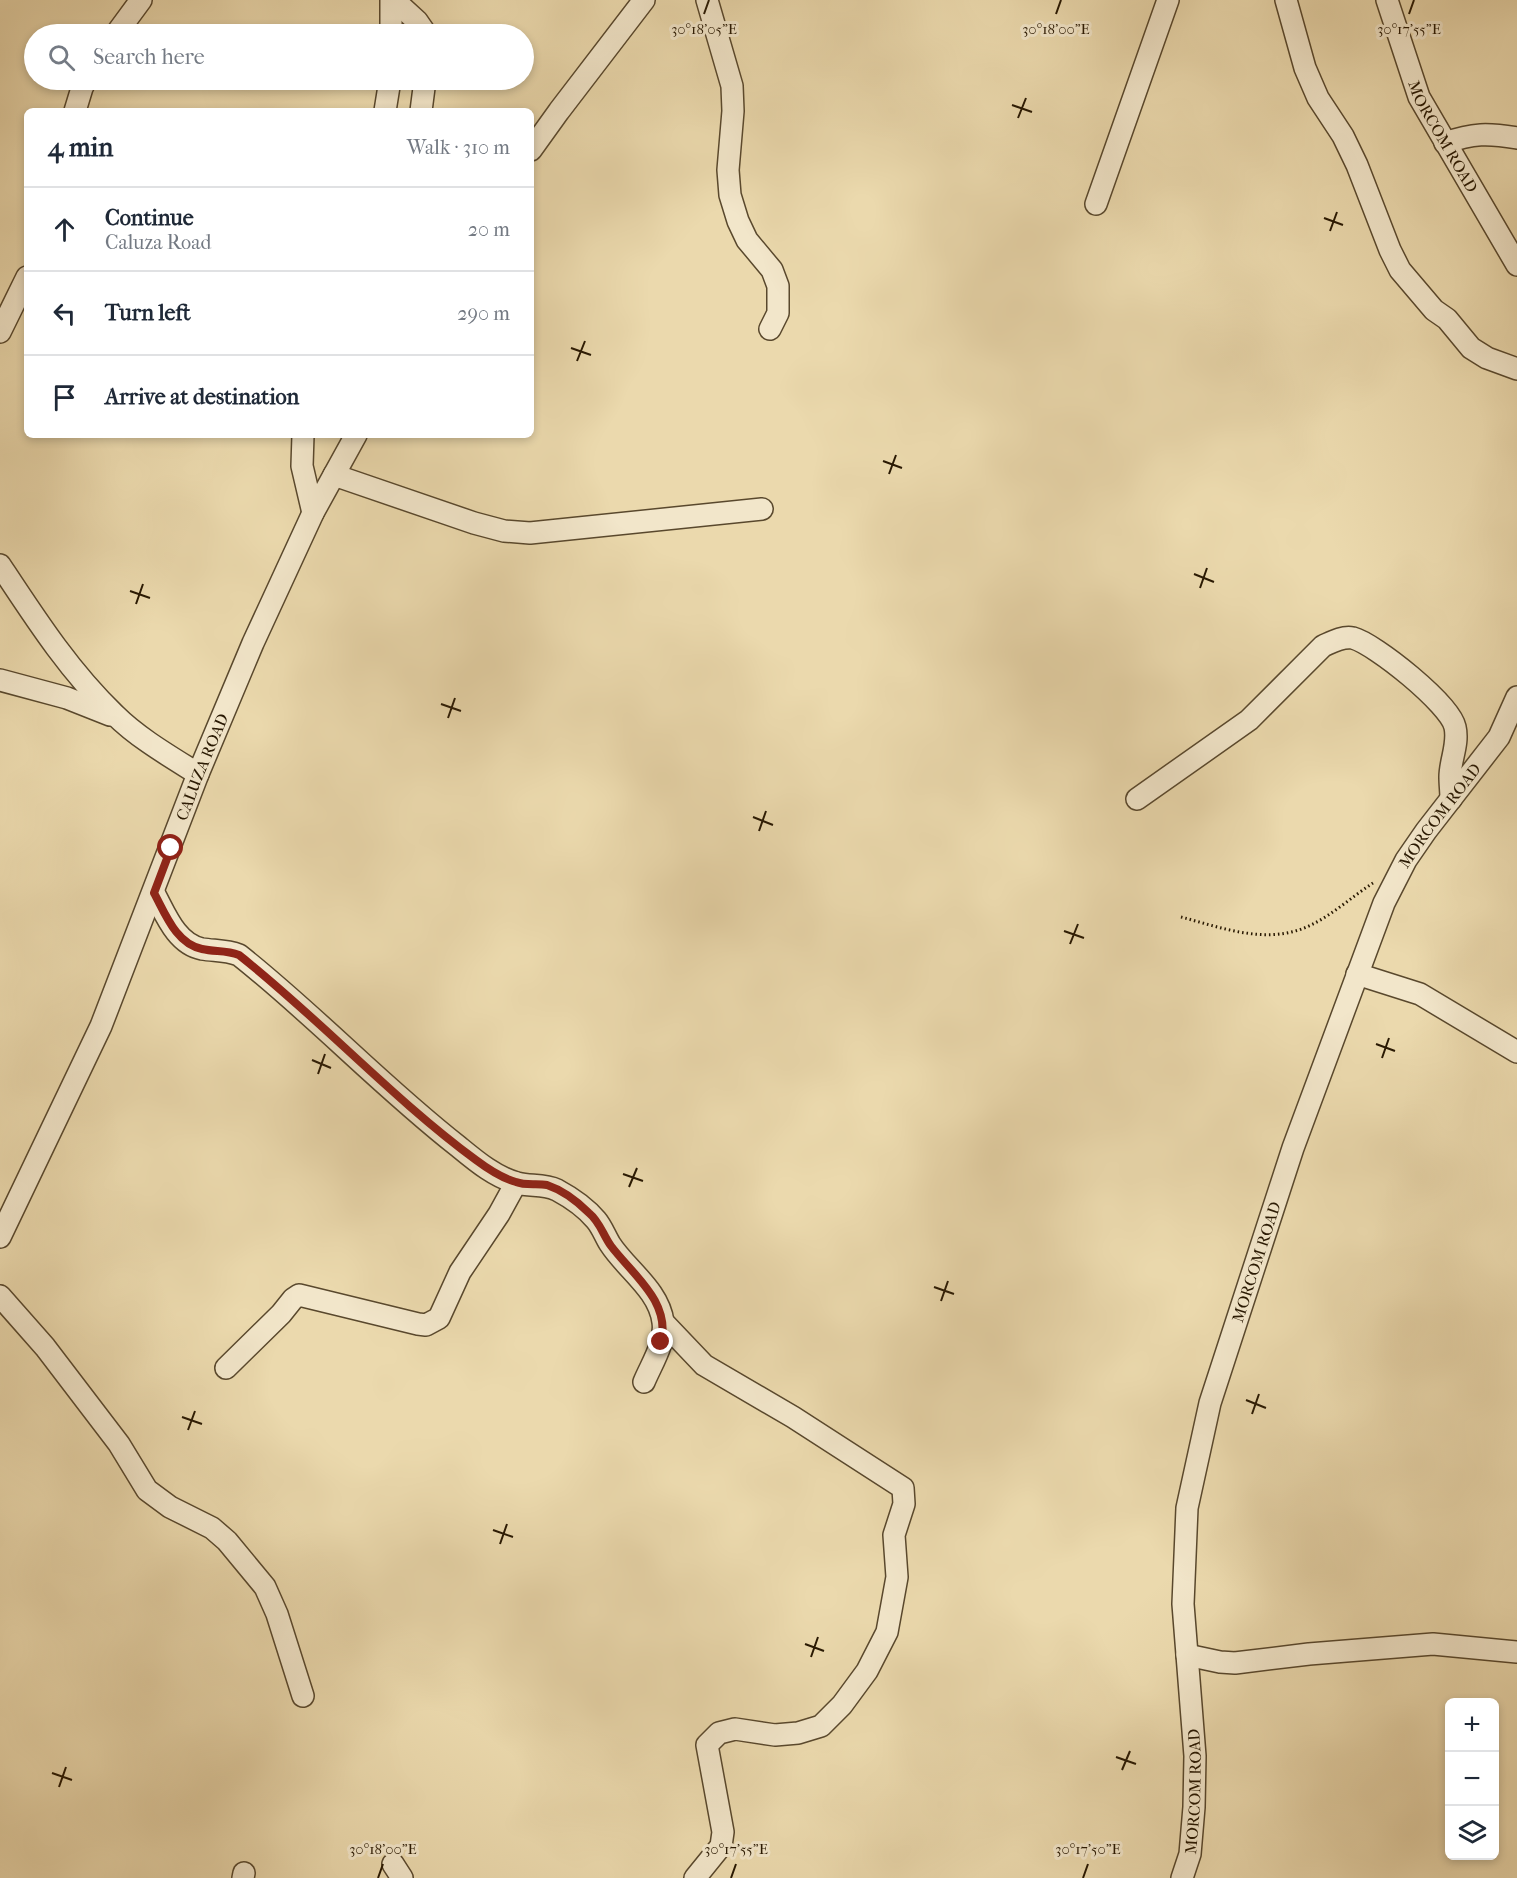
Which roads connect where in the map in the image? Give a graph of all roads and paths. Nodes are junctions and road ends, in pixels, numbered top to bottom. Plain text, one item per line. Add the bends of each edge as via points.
1 (141, 0) edge
2 (392, 0) edge
3 (644, 0) edge
4 (707, 0) edge
5 (1168, 0) edge
6 (1286, 0) edge
7 (1387, 0) edge
8 (123, 24) edge
9 (391, 24) edge
10 (419, 24) edge
11 (81, 90) edge
12 (388, 90) edge
13 (424, 90) edge
14 (76, 108) edge
15 (385, 108) edge
16 (421, 108) edge
17 (1517, 138) edge
18 (1445, 143) junction
19 (534, 146) edge
20 (1096, 204) dead end
21 (1517, 265) edge
22 (24, 283) edge
23 (770, 329) dead end
24 (0, 332) edge
25 (1517, 369) edge
26 (303, 438) edge
27 (354, 438) edge
28 (334, 475) junction
29 (762, 509) dead end
30 (313, 513) junction
31 (0, 565) edge
32 (0, 680) edge
33 (1517, 697) edge
34 (117, 717) junction
35 (198, 774) junction
36 (1137, 799) dead end
37 (1451, 800) junction
38 (1378, 879) dead end
39 (154, 893) junction
40 (1181, 916) dead end
41 (1357, 974) junction
42 (1517, 1052) edge
43 (516, 1183) junction
44 (1, 1232) edge
45 (0, 1296) edge
46 (664, 1323) junction
47 (226, 1368) dead end
48 (644, 1382) dead end
49 (1517, 1652) edge
50 (1187, 1655) junction
51 (303, 1696) dead end
52 (695, 1878) edge
53 (1182, 1878) edge

1 - 8 street
2 - 9 street
2 - 10 street
3 - 19 street
4 - 23 street via 732,86 730,195 747,240 772,270 778,286 778,313
5 - 20 street
6 - 25 street via 1305,68 1357,165 1400,270 1471,348
7 - 18 street, MORCOM ROAD via 1419,97
11 - 14 street
12 - 15 street
13 - 16 street
17 - 18 street via 1482,133
18 - 21 street, MORCOM ROAD
22 - 24 street
26 - 30 street via 302,466
27 - 28 street, CALUZA ROAD
28 - 29 street via 504,531 530,533
28 - 30 street, CALUZA ROAD
30 - 35 street, CALUZA ROAD
31 - 34 street via 56,649
32 - 34 street via 67,698
33 - 37 street, MORCOM ROAD via 1499,737
34 - 35 street
35 - 39 street, CALUZA ROAD
36 - 37 street via 1249,720 1323,646 1350,637 1375,648 1447,711 1455,725 1456,740 1450,775
37 - 41 street, MORCOM ROAD via 1406,860 1384,903
38 - 40 path via 1312,925 1293,932 1251,935
39 - 43 street via 186,943 239,955 458,1146 496,1174
39 - 44 street, CALUZA ROAD via 101,1026
41 - 42 street via 1420,994
41 - 50 street, MORCOM ROAD via 1293,1148 1210,1403 1187,1508 1183,1604
43 - 46 street via 546,1185 588,1212 650,1292
43 - 47 street via 433,1323 418,1324 299,1295
45 - 51 street via 45,1347 119,1444 147,1490 159,1501 212,1528 247,1563 265,1587 277,1614
46 - 48 street via 661,1342
46 - 52 street via 704,1365 903,1488 903,1504 894,1535 897,1576 887,1632 867,1671 821,1726 775,1735 735,1729 719,1733 707,1744 723,1832 716,1853
49 - 50 street via 1459,1645 1413,1645 1235,1663
50 - 53 street, MORCOM ROAD via 1195,1787 1190,1854

